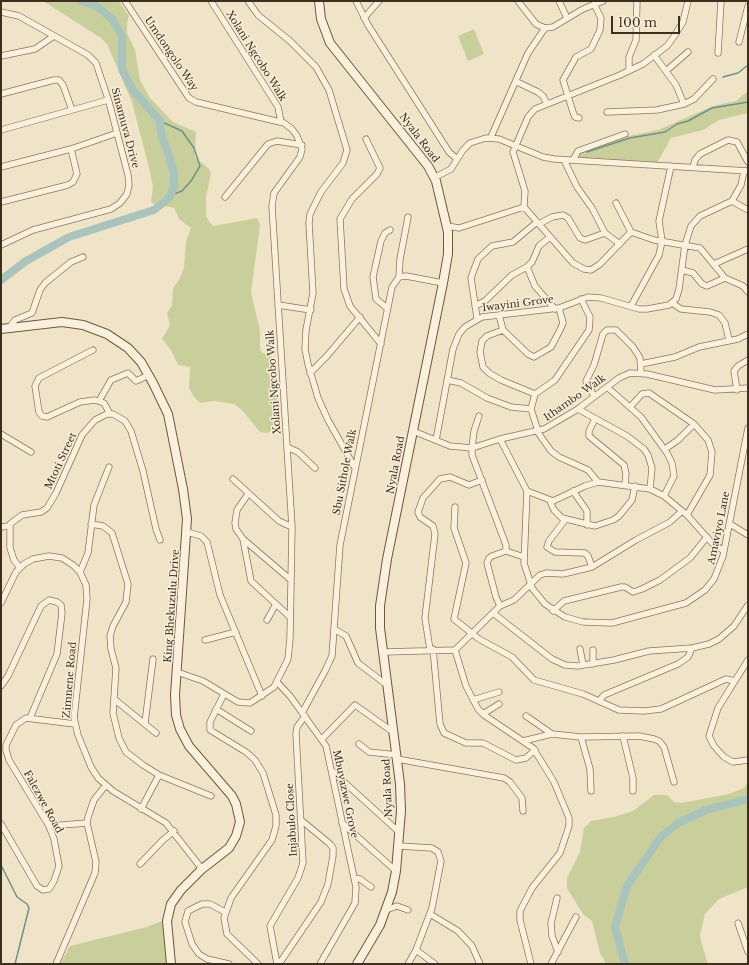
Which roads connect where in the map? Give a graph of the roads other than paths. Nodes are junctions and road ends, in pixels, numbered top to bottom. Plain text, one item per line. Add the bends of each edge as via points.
1 (125, 1) edge
2 (211, 1) edge
3 (248, 1) edge
4 (318, 1) edge
5 (356, 1) edge
6 (379, 1) edge
7 (518, 1) edge
8 (559, 1) edge
9 (603, 1) edge
10 (637, 1) edge
11 (688, 1) edge
12 (721, 1) edge
13 (594, 4) junction
14 (748, 6) edge
15 (1, 12) edge
16 (364, 18) junction
17 (567, 18) junction
18 (545, 28) junction
19 (54, 36) junction
20 (739, 42) dead end
21 (688, 52) dead end
22 (718, 53) dead end
23 (654, 55) junction
24 (1, 56) edge
25 (629, 71) junction
26 (666, 71) junction
27 (713, 79) dead end
28 (516, 82) junction
29 (1, 94) edge
30 (567, 96) junction
31 (108, 100) junction
32 (547, 104) junction
33 (684, 104) junction
34 (72, 110) junction
35 (607, 112) dead end
36 (579, 118) dead end
37 (281, 122) junction
38 (1, 130) edge
39 (117, 133) junction
40 (625, 134) dead end
41 (491, 138) junction
42 (366, 139) dead end
43 (302, 145) junction
44 (515, 146) junction
45 (71, 149) junction
46 (457, 159) junction
47 (564, 160) junction
48 (573, 160) junction
49 (748, 162) edge
50 (671, 166) junction
51 (1, 167) edge
52 (693, 167) junction
53 (746, 171) edge
54 (434, 178) junction
55 (225, 197) dead end
56 (732, 201) junction
57 (1, 202) edge
58 (616, 203) dead end
59 (524, 208) junction
60 (748, 210) edge
61 (408, 217) dead end
62 (538, 223) junction
63 (447, 226) junction
64 (390, 230) dead end
65 (631, 232) junction
66 (605, 233) junction
67 (550, 237) junction
68 (662, 241) junction
69 (620, 244) junction
70 (685, 244) junction
71 (1, 245) edge
72 (748, 249) edge
73 (83, 257) dead end
74 (714, 264) junction
75 (527, 267) junction
76 (682, 270) junction
77 (399, 277) junction
78 (725, 278) junction
79 (442, 283) junction
80 (748, 292) edge
81 (582, 299) junction
82 (672, 303) junction
83 (278, 305) junction
84 (475, 306) junction
85 (631, 306) junction
86 (387, 308) junction
87 (557, 308) junction
88 (311, 310) junction
89 (500, 315) junction
90 (360, 317) junction
91 (477, 318) junction
92 (5, 328) edge
93 (503, 330) junction
94 (748, 334) edge
95 (729, 340) junction
96 (381, 344) junction
97 (93, 350) dead end
98 (748, 360) edge
99 (641, 364) junction
100 (310, 372) junction
101 (641, 373) junction
102 (149, 375) junction
103 (447, 380) junction
104 (607, 387) junction
105 (748, 388) edge
106 (736, 390) junction
107 (535, 394) junction
108 (594, 396) junction
109 (99, 401) junction
110 (630, 407) junction
111 (532, 409) junction
112 (578, 409) junction
113 (110, 414) junction
114 (479, 416) dead end
115 (595, 420) junction
116 (694, 424) junction
117 (748, 428) edge
118 (413, 431) junction
119 (539, 431) junction
120 (1, 434) edge
121 (500, 439) junction
122 (436, 440) junction
123 (287, 447) junction
124 (472, 448) junction
125 (665, 449) junction
126 (31, 452) dead end
127 (109, 467) dead end
128 (315, 468) dead end
129 (355, 468) junction
130 (232, 479) dead end
131 (482, 480) junction
132 (598, 482) junction
133 (625, 485) junction
134 (635, 486) junction
135 (650, 489) junction
136 (527, 491) junction
137 (573, 491) junction
138 (248, 494) junction
139 (664, 496) junction
140 (550, 501) junction
141 (456, 507) dead end
142 (682, 510) junction
143 (687, 515) junction
144 (565, 520) junction
145 (91, 524) junction
146 (730, 524) junction
147 (587, 525) junction
148 (9, 526) junction
149 (1, 527) edge
150 (292, 527) junction
151 (187, 532) junction
152 (748, 534) edge
153 (707, 537) junction
154 (243, 539) junction
155 (160, 540) dead end
156 (506, 551) junction
157 (724, 551) junction
158 (524, 557) junction
159 (592, 567) junction
160 (20, 568) junction
161 (80, 572) junction
162 (291, 580) junction
163 (530, 584) junction
164 (1, 603) edge
165 (276, 604) junction
166 (748, 605) edge
167 (500, 606) junction
168 (553, 611) junction
169 (494, 613) junction
170 (290, 617) junction
171 (267, 620) dead end
172 (334, 629) junction
173 (236, 632) junction
174 (472, 634) junction
175 (205, 640) dead end
176 (692, 648) junction
177 (580, 649) dead end
178 (431, 650) junction
179 (455, 650) junction
180 (592, 650) dead end
181 (384, 652) junction
182 (153, 659) dead end
183 (748, 660) edge
184 (593, 664) junction
185 (583, 665) junction
186 (176, 672) junction
187 (735, 681) junction
188 (277, 682) junction
189 (387, 685) junction
190 (1, 686) edge
191 (499, 692) dead end
192 (224, 694) junction
193 (262, 696) junction
194 (114, 699) junction
195 (473, 700) junction
196 (599, 701) junction
197 (499, 704) dead end
198 (216, 709) junction
199 (303, 714) junction
200 (483, 714) junction
201 (526, 716) dead end
202 (30, 718) junction
203 (145, 723) junction
204 (75, 724) junction
205 (250, 731) dead end
206 (393, 732) junction
207 (156, 733) dead end
208 (552, 734) junction
209 (623, 736) junction
210 (581, 737) junction
211 (322, 739) junction
212 (523, 741) junction
213 (359, 744) dead end
214 (3, 748) edge
215 (535, 750) junction
216 (397, 757) junction
217 (748, 760) edge
218 (332, 771) junction
219 (158, 775) junction
220 (674, 782) dead end
221 (106, 785) junction
222 (591, 791) dead end
223 (633, 791) dead end
224 (211, 796) dead end
225 (141, 809) junction
226 (523, 811) dead end
227 (301, 820) junction
228 (87, 823) junction
229 (342, 823) junction
230 (1, 824) edge
231 (49, 826) junction
232 (174, 831) junction
233 (400, 832) junction
234 (399, 846) junction
235 (140, 864) dead end
236 (202, 869) junction
237 (396, 871) junction
238 (354, 878) junction
239 (371, 887) dead end
240 (557, 898) dead end
241 (386, 910) junction
242 (408, 910) dead end
243 (225, 912) junction
244 (430, 914) junction
245 (576, 917) dead end
246 (738, 923) dead end
247 (416, 950) junction
248 (558, 952) junction
249 (748, 952) edge
250 (56, 964) edge
251 (171, 964) edge
252 (230, 964) edge
253 (258, 964) edge
254 (278, 964) edge
255 (320, 964) edge
256 (357, 964) edge
257 (408, 964) edge
258 (435, 964) edge
259 (480, 964) edge
260 (531, 964) edge
261 (551, 964) edge

1 - 37 street, Umdongolo Way via 191,100
2 - 37 street, Xolani Ngcobo Walk via 278,107
3 - 88 street via 258,15 290,41 316,67 329,90 347,150 342,163 321,192 310,214 313,293
4 - 54 street, Nyala Road via 320,19 330,43 419,153
5 - 16 street
6 - 16 street
7 - 18 street via 536,24
8 - 17 street
9 - 13 street
10 - 25 street via 636,40 629,57
11 - 23 street via 680,29 670,43
12 - 22 street
13 - 17 street
13 - 30 street via 601,18 601,26 591,49 576,57 564,78
14 - 20 street
15 - 19 street, Sinamuva Drive via 18,16
16 - 46 street via 449,152
17 - 18 street
18 - 28 street via 528,52
19 - 24 street via 35,49
19 - 31 street, Sinamuva Drive via 96,63
21 - 26 street
23 - 25 street
23 - 26 street
25 - 30 street
26 - 33 street via 676,85
27 - 33 street via 694,99
28 - 32 street via 538,92
28 - 41 street
29 - 34 street via 59,80
30 - 32 street
30 - 36 street via 574,115
31 - 34 street
31 - 39 street, Sinamuva Drive
32 - 44 street via 535,109 528,117
33 - 35 street via 657,110
34 - 38 street
37 - 43 street via 292,129
39 - 45 street
39 - 71 street, Sinamuva Drive via 129,185 127,194 120,203 111,209 33,230
40 - 48 street via 578,151
41 - 44 street
41 - 46 street via 478,139 470,143
42 - 90 street via 379,164 379,172 345,209 339,227 345,296
43 - 55 street via 274,141 268,144
43 - 83 street, Xolani Ngcobo Walk via 302,154 278,186 273,199
44 - 47 street via 543,158
44 - 59 street via 513,157 525,191
45 - 51 street
45 - 57 street via 77,174 73,182
46 - 54 street via 447,172
47 - 48 street
47 - 66 street
48 - 50 street
49 - 52 street via 740,146 731,140 700,154
50 - 52 street
50 - 68 street via 659,221
52 - 53 street
53 - 56 street
54 - 63 street, Nyala Road
56 - 60 street
56 - 70 street via 695,220
58 - 65 street
59 - 62 street
59 - 63 street via 459,228
61 - 77 street
62 - 66 street via 563,215 568,218 580,238 585,240
62 - 67 street
62 - 84 street via 513,242 492,246 481,255 471,278
63 - 79 street, Nyala Road via 448,254
64 - 86 street via 385,233 381,242 373,277 376,299
65 - 68 street
65 - 69 street
66 - 69 street
67 - 69 street via 573,262 588,270 600,264
67 - 75 street via 539,246
68 - 70 street
68 - 85 street via 657,260
70 - 74 street via 700,248
70 - 76 street
72 - 74 street
73 - 92 street via 71,262 45,283 32,313 15,320
74 - 78 street
75 - 84 street via 512,275 485,301
75 - 87 street via 535,286
76 - 78 street via 693,273 702,284 708,286
76 - 82 street via 678,294
77 - 79 street
77 - 86 street, Sbu Sithole Walk via 392,287
78 - 80 street via 743,286
79 - 118 street, Nyala Road
81 - 85 street, Iwayini Grove via 597,297
81 - 87 street, Iwayini Grove
81 - 107 street via 590,317 589,330 555,380
82 - 85 street, Iwayini Grove via 647,309
82 - 95 street via 681,309 719,315 725,323
83 - 88 street
83 - 123 street, Xolani Ngcobo Walk
84 - 91 street
86 - 96 street, Sbu Sithole Walk
87 - 89 street, Iwayini Grove
87 - 93 street via 562,323 560,330 551,348 538,356 528,354
88 - 100 street via 305,341
89 - 91 street, Iwayini Grove
89 - 93 street
90 - 96 street
90 - 100 street
91 - 103 street, Iwayini Grove via 459,334 453,349
92 - 102 street, King Bhekuzulu Drive via 62,322 91,327 108,334 128,348
93 - 107 street via 482,341 480,352 483,367 501,380
94 - 95 street
95 - 99 street via 699,347 675,357
96 - 129 street, Sbu Sithole Walk
97 - 109 street via 39,378 36,381 35,392 39,412 44,417 80,402
98 - 106 street via 734,371
99 - 101 street
99 - 108 street via 637,352 628,340 615,330 607,330 603,334 594,365 586,381
100 - 129 street via 328,420
101 - 104 street, Ithambo Walk via 627,373
101 - 106 street, Ithambo Walk via 707,389
102 - 109 street via 136,381 128,373 111,380
102 - 151 street, King Bhekuzulu Drive via 168,414 185,498
103 - 111 street via 461,383 487,398 511,407
103 - 122 street, Iwayini Grove
104 - 108 street, Ithambo Walk
104 - 110 street
105 - 106 street, Ithambo Walk
107 - 111 street
108 - 112 street, Ithambo Walk
109 - 113 street
110 - 116 street via 642,394 649,393
110 - 125 street via 643,419
111 - 119 street
112 - 115 street
112 - 119 street, Ithambo Walk
113 - 148 street, Mtoti Street via 95,420 82,435 48,508 41,512 22,515
113 - 155 street via 125,420 131,431
114 - 124 street
115 - 133 street via 588,436 624,466
115 - 135 street via 627,436 644,449 652,468
116 - 125 street
116 - 143 street via 712,448 711,470 708,481
117 - 146 street, Amaviyo Lane
118 - 122 street, Ithambo Walk
118 - 181 street, Nyala Road via 383,586 380,622
119 - 121 street, Ithambo Walk
119 - 132 street via 541,438 555,455 588,470
120 - 126 street
121 - 124 street, Ithambo Walk
121 - 136 street, Amaviyo Lane
122 - 124 street, Ithambo Walk via 450,446
123 - 128 street via 298,452
123 - 150 street, Xolani Ngcobo Walk
124 - 131 street via 472,456
125 - 139 street via 674,473
127 - 145 street via 94,505
129 - 172 street, Sbu Sithole Walk via 338,557
130 - 138 street
131 - 156 street
131 - 178 street via 469,485 450,477 440,479 427,492 418,512 420,517 433,526 435,534 425,618
132 - 133 street
132 - 137 street
133 - 134 street
134 - 135 street
134 - 147 street via 632,500 619,516 598,526
135 - 139 street
136 - 140 street
136 - 158 street, Amaviyo Lane
137 - 140 street
137 - 147 street via 587,511
138 - 150 street via 279,521
138 - 154 street via 240,504 235,519 236,529
139 - 142 street
140 - 144 street via 556,513
141 - 174 street via 454,527 466,563 454,618
142 - 143 street
142 - 159 street via 670,522
143 - 153 street
144 - 147 street
144 - 159 street via 547,547 555,552 585,553
145 - 161 street via 87,557
145 - 194 street via 103,526 112,533 128,584 126,602 110,636 116,668
146 - 152 street
146 - 157 street, Amaviyo Lane
148 - 149 street
148 - 160 street via 11,552
150 - 162 street, Xolani Ngcobo Walk
151 - 173 street via 201,536 207,542 218,587
151 - 186 street, King Bhekuzulu Drive
153 - 157 street
153 - 168 street via 690,558 660,580 635,592 625,587 564,601
154 - 162 street
154 - 165 street via 251,581
156 - 158 street
156 - 167 street via 492,556 487,563
157 - 168 street, Amaviyo Lane via 719,571 710,585 686,603 612,623 574,620
158 - 163 street, Amaviyo Lane
159 - 163 street via 563,574 544,573
160 - 161 street via 33,559 49,556 68,561
160 - 164 street
161 - 204 street, Zimnene Road via 86,585 87,599 74,708
162 - 170 street, Xolani Ngcobo Walk
163 - 167 street via 514,600
163 - 168 street, Amaviyo Lane
165 - 170 street
165 - 171 street
166 - 176 street via 738,623 724,635 709,644
167 - 169 street
169 - 174 street
169 - 185 street via 552,659 569,666
170 - 188 street, Xolani Ngcobo Walk via 288,659
172 - 189 street via 346,636 358,663
172 - 199 street, Sbu Sithole Walk via 332,656
173 - 175 street
173 - 193 street
174 - 179 street
174 - 196 street via 512,657 534,680
176 - 184 street via 649,651
176 - 196 street via 688,657 678,664 604,696
177 - 185 street
178 - 179 street
178 - 181 street
178 - 215 street via 440,728 444,732 466,743 483,743 516,760 526,758
179 - 195 street
180 - 184 street
181 - 189 street, Nyala Road
182 - 203 street
183 - 187 street
184 - 185 street
186 - 192 street, Xolani Ngcobo Walk via 203,681
186 - 236 street, King Bhekuzulu Drive via 174,702 180,729 189,746 232,796 239,815 238,830 232,843
187 - 196 street via 726,678 652,711 620,710
187 - 217 street via 716,712 710,739 719,754 726,759 738,762
188 - 193 street, Xolani Ngcobo Walk
188 - 199 street, Mbuyazwe Grove
189 - 206 street, Nyala Road
190 - 202 street via 41,606 49,600 57,602 61,605 62,613 57,654
191 - 195 street
192 - 193 street, Xolani Ngcobo Walk via 245,704
192 - 198 street
194 - 203 street
194 - 219 street via 114,721 123,746 136,761
195 - 200 street
197 - 200 street
198 - 205 street
198 - 243 street via 210,722 210,730 255,760 276,815 272,840 231,898
199 - 211 street, Mbuyazwe Grove
199 - 227 street, Injabulo Close via 296,734
200 - 212 street
201 - 208 street
202 - 204 street
202 - 214 street, Falezwe Road via 16,725
203 - 207 street
204 - 221 street, Zimnene Road via 91,767
206 - 211 street via 355,705
206 - 216 street, Nyala Road
208 - 210 street
208 - 212 street
209 - 210 street
209 - 220 street via 644,736 662,743
209 - 223 street via 633,778
210 - 222 street via 590,769
211 - 218 street, Mbuyazwe Grove
212 - 215 street
213 - 216 street via 369,752
214 - 231 street, Falezwe Road
215 - 260 street via 558,788 569,823 560,853 532,888 520,911
216 - 226 street via 504,778 522,798
216 - 233 street, Nyala Road
218 - 229 street, Mbuyazwe Grove
218 - 233 street
219 - 224 street
219 - 225 street
221 - 225 street, Zimnene Road
221 - 228 street via 91,805
225 - 232 street, Zimnene Road via 159,818
227 - 254 street, Injabulo Close via 302,870 270,926
227 - 254 street via 330,844 333,856 328,884 321,902
228 - 231 street
228 - 250 street via 96,869
229 - 237 street
229 - 238 street, Mbuyazwe Grove
230 - 231 street, Falezwe Road via 37,886 45,891 54,881 59,862
232 - 235 street
232 - 236 street, Zimnene Road
233 - 234 street, Nyala Road
234 - 237 street, Nyala Road
234 - 244 street via 428,847 439,854 439,876
236 - 251 street, King Bhekuzulu Drive via 181,890 169,909 167,931
237 - 241 street, Nyala Road
238 - 239 street via 360,878
238 - 255 street, Mbuyazwe Grove via 355,903
240 - 248 street via 551,923 552,936
241 - 242 street via 397,906
241 - 256 street, Nyala Road via 376,934
243 - 252 street via 210,904 202,904 190,910 185,919 190,939 199,954 210,960
243 - 253 street via 227,934
244 - 247 street
244 - 259 street via 458,931 472,946
245 - 248 street
246 - 249 street
247 - 257 street
247 - 258 street
248 - 261 street

